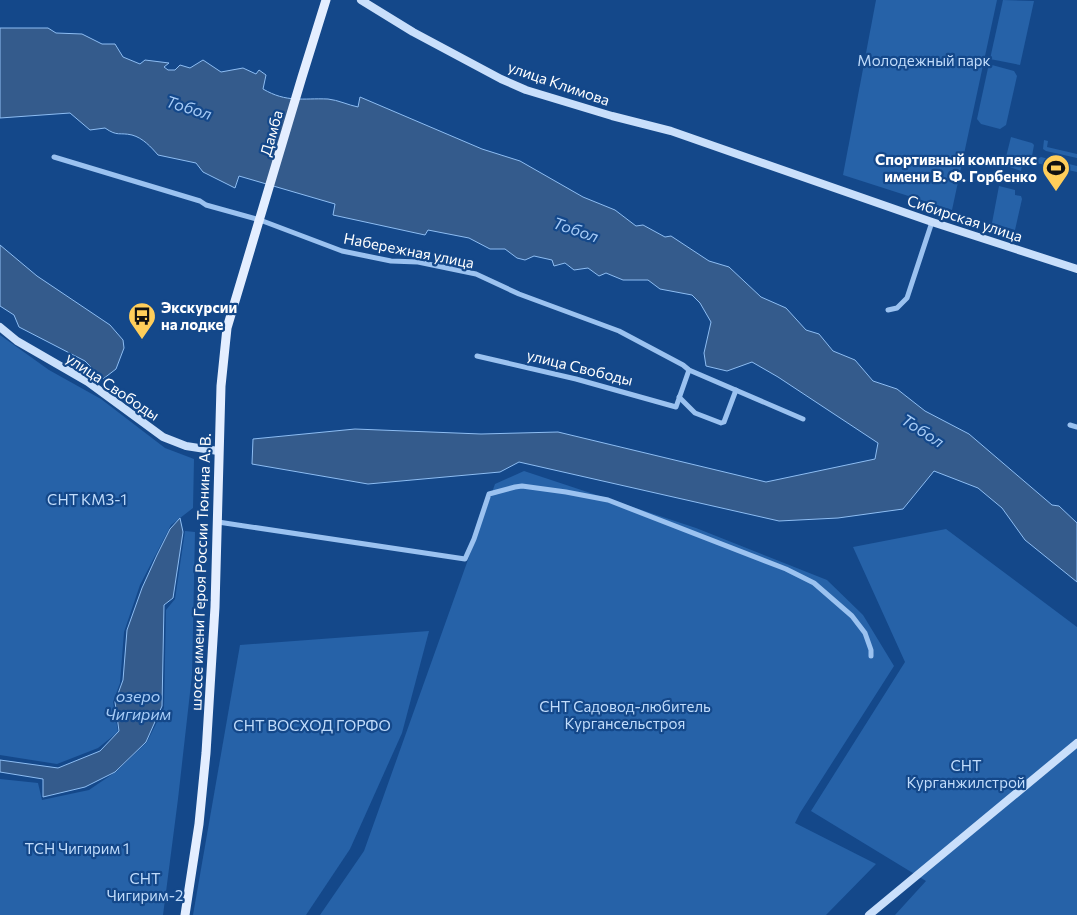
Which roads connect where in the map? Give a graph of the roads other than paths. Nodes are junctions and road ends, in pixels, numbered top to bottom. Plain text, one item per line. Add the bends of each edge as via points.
1 (326, 0) edge
2 (361, 0) edge
3 (732, 153) joint
4 (54, 157) dead end
5 (260, 220) junction
6 (932, 222) junction
7 (1077, 268) edge
8 (888, 310) dead end
9 (0, 327) edge
10 (477, 356) dead end
11 (689, 370) junction
12 (736, 390) junction
13 (679, 397) junction
14 (803, 419) dead end
15 (1070, 425) dead end
16 (1077, 427) edge
17 (218, 451) junction
18 (218, 522) junction
19 (872, 656) dead end
20 (1077, 743) edge
21 (185, 915) edge
22 (869, 915) edge

1 - 5 main road, Дамба
2 - 3 street, улица Климова via 413,32 526,90 671,131
3 - 6 street, Сибирская улица
4 - 5 street, Набережная улица
5 - 11 street, Набережная улица via 342,251 476,274 619,331
5 - 17 main road, шоссе имени Героя России Тюнина А. В. via 227,328
6 - 7 street, Сибирская улица
6 - 8 street via 907,298 897,308
9 - 17 street, улица Свободы via 17,341 88,382 163,437 186,446
10 - 13 street, улица Свободы via 576,378 676,407
11 - 12 street, Набережная улица
11 - 13 street
12 - 13 street via 722,423 695,414
12 - 14 street, Набережная улица
15 - 16 street
17 - 18 main road, шоссе имени Героя России Тюнина А. В.
18 - 19 street via 465,559 489,494 522,486 608,500 764,560 814,583 852,616 865,633
18 - 21 main road, шоссе имени Героя России Тюнина А. В. via 206,753
20 - 22 street

